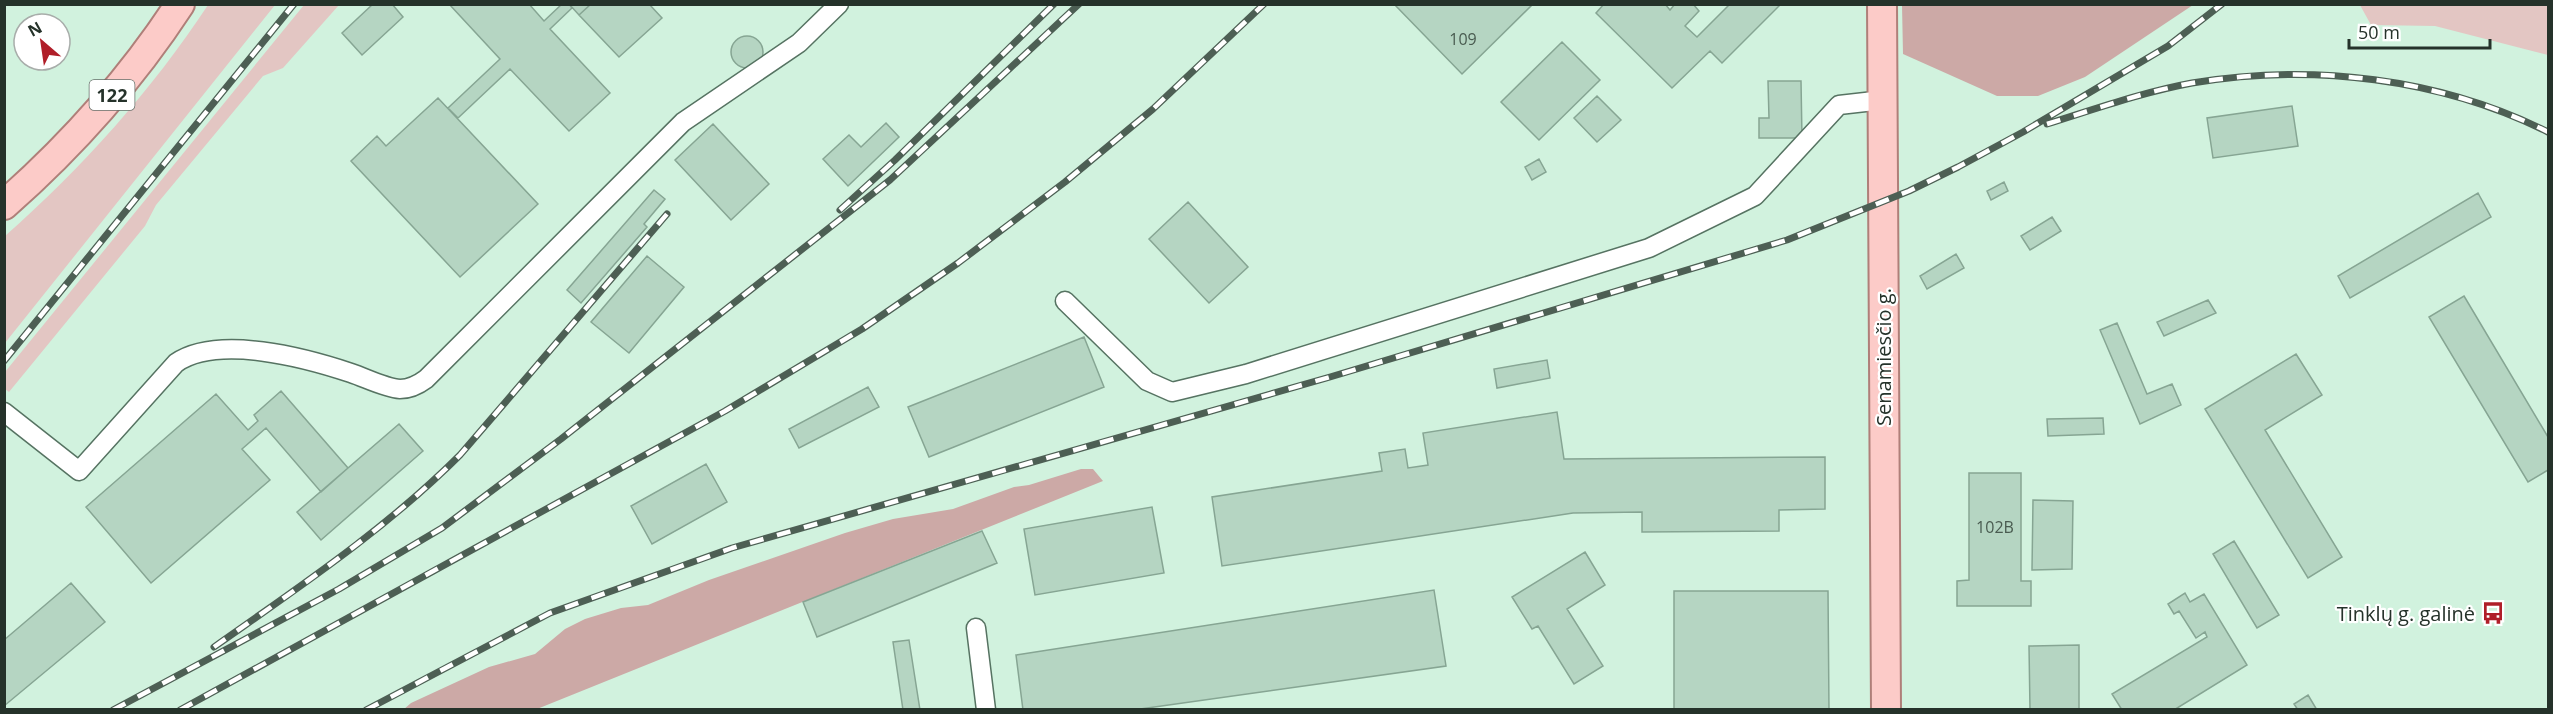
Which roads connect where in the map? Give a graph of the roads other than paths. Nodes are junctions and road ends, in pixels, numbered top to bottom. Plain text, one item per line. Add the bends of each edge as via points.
1 (180, 4) edge
2 (839, 4) edge
3 (1882, 4) edge
4 (1883, 100) junction
5 (4, 206) edge
6 (1065, 301) dead end
7 (4, 412) edge
8 (976, 628) dead end
9 (986, 710) edge
10 (1886, 710) edge

1 - 5 main road, 122 via 88,123
2 - 7 street via 799,43 683,122 426,380 415,386 399,389 307,359 202,350 176,363 79,471
3 - 4 main road, Senamiesčio g.
4 - 6 street via 1839,105 1755,196 1649,248 1246,374 1172,392 1147,381
4 - 10 main road, Senamiesčio g.
8 - 9 street

